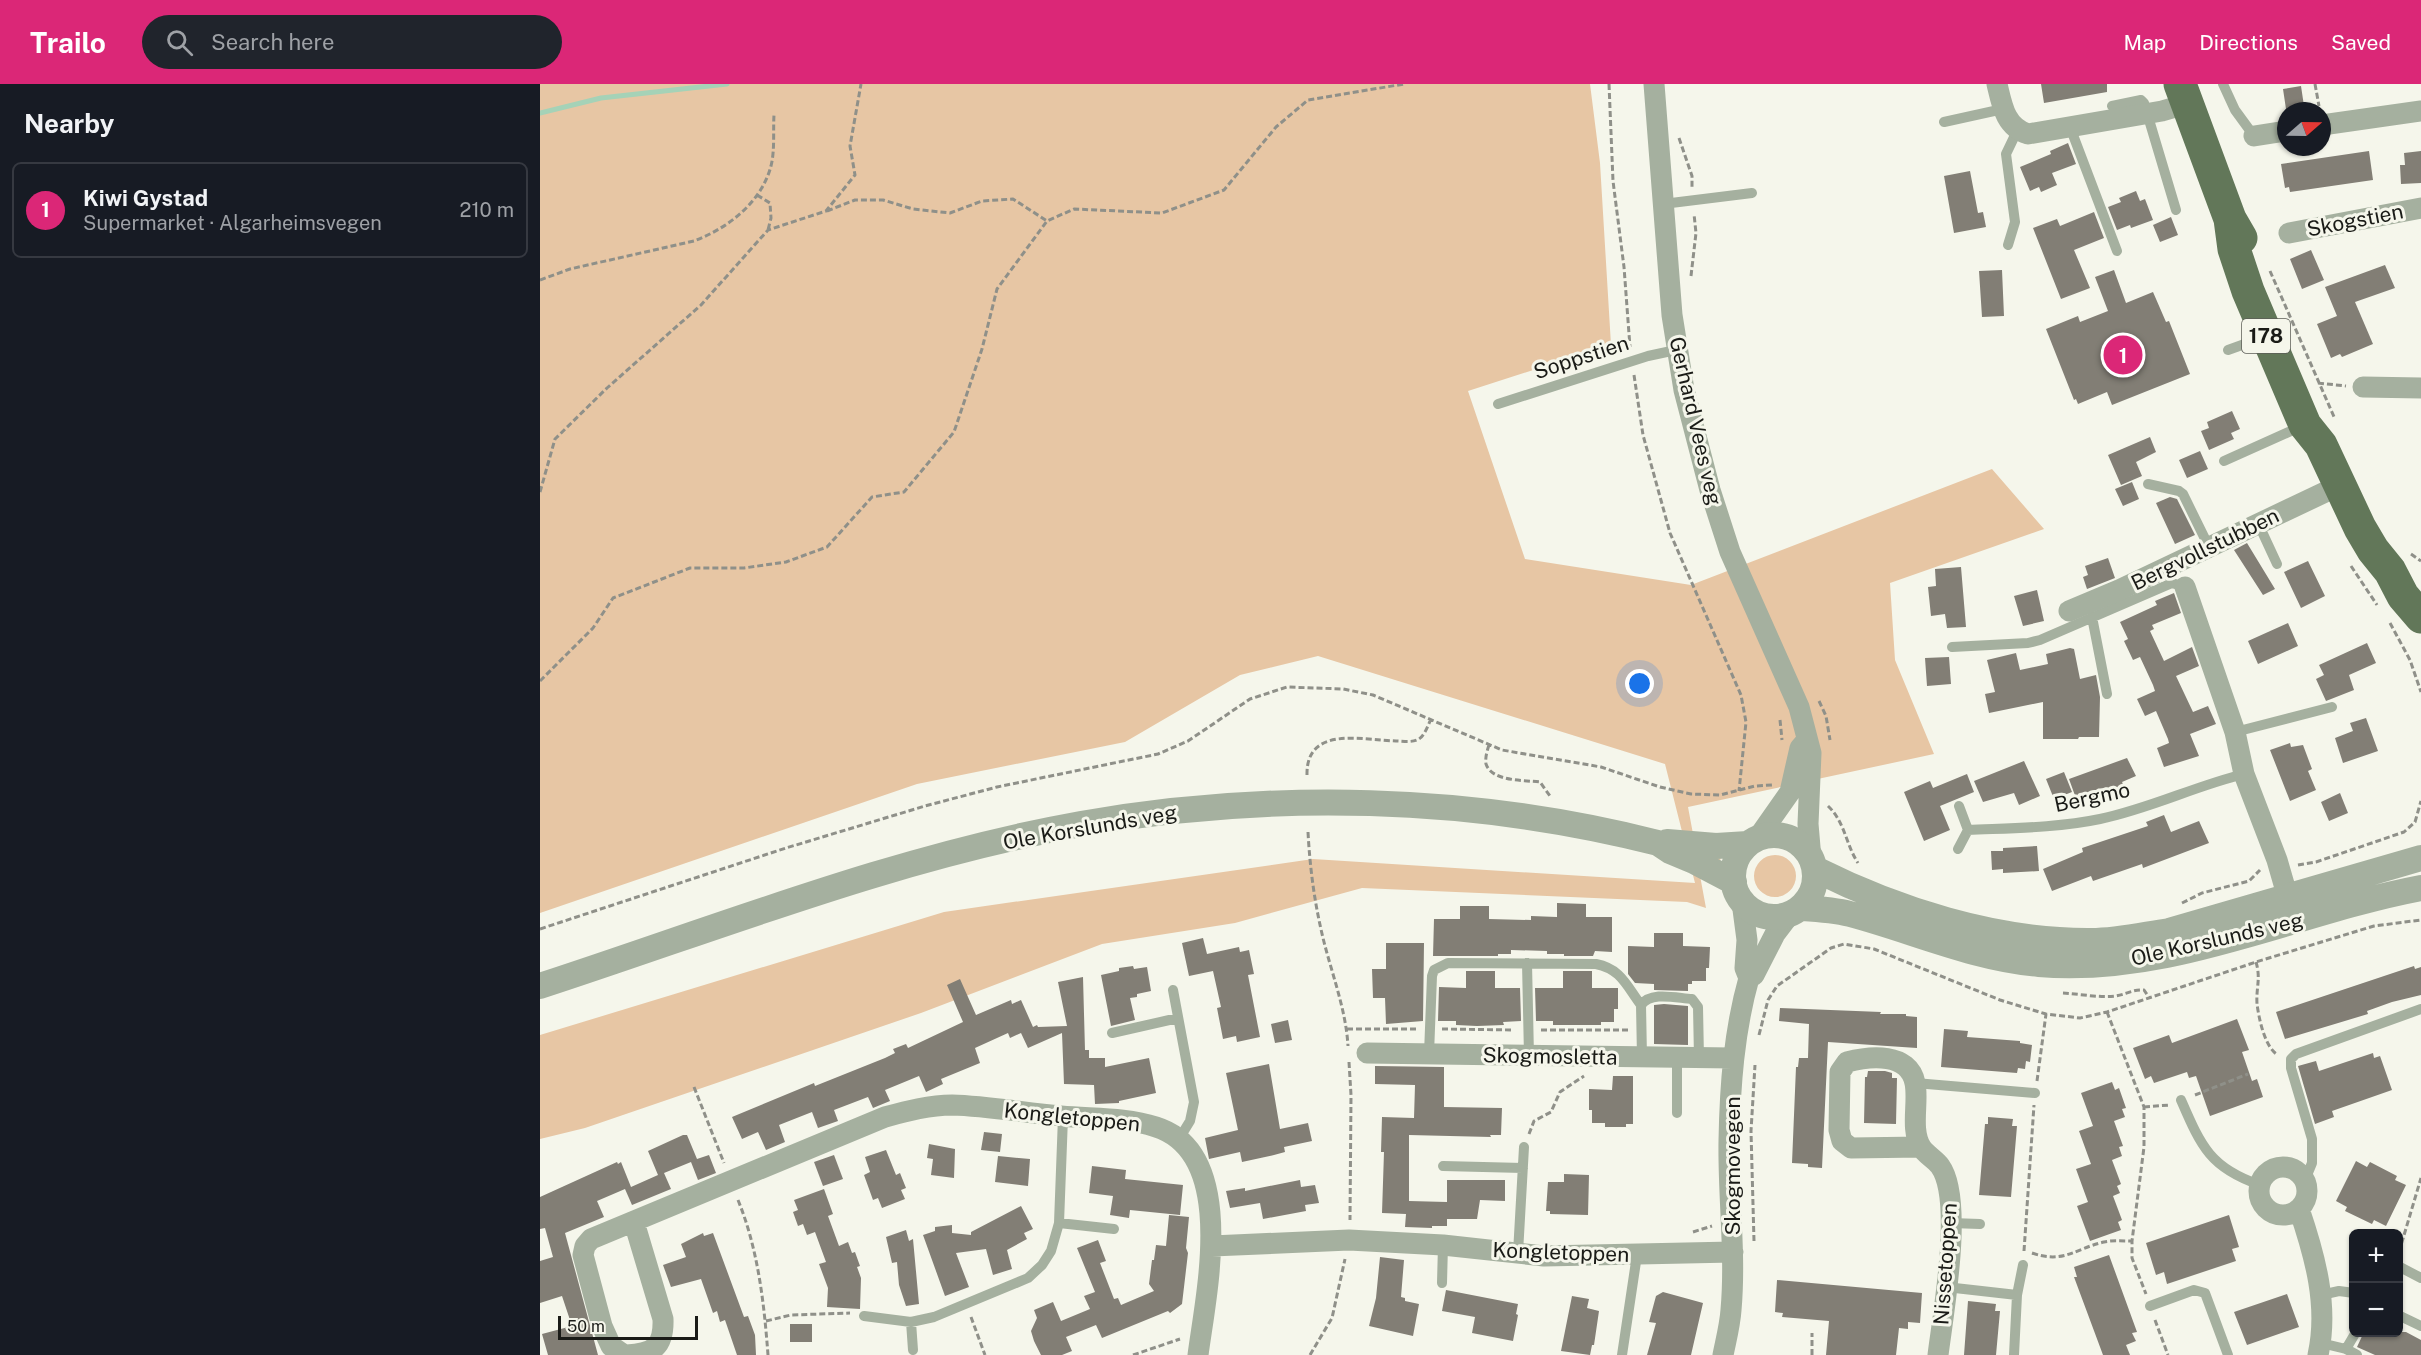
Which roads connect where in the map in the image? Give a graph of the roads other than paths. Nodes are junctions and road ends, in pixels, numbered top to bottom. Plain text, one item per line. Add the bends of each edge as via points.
1 (1654, 84) edge
2 (1997, 84) edge
3 (2223, 84) edge
4 (2183, 94) edge
5 (2112, 106) dead end
6 (2003, 109) junction
7 (2421, 111) edge
8 (2145, 113) junction
9 (1944, 122) dead end
10 (2331, 124) edge
11 (2070, 127) junction
12 (2017, 131) junction
13 (2277, 132) edge
14 (2254, 136) joint
15 (1752, 194) dead end
16 (1664, 204) junction
17 (2421, 208) edge
18 (2176, 210) dead end
19 (2289, 233) dead end
20 (2008, 245) dead end
21 (2117, 251) dead end
22 (2273, 333) junction
23 (1676, 350) junction
24 (2228, 350) dead end
25 (2362, 387) road end
26 (2421, 388) edge
27 (1498, 404) dead end
28 (2321, 428) junction
29 (2224, 460) dead end
30 (2148, 484) dead end
31 (2340, 485) junction
32 (2258, 523) junction
33 (2209, 547) junction
34 (2398, 561) junction
35 (2277, 564) dead end
36 (2186, 587) joint
37 (2421, 590) edge
38 (2069, 611) dead end
39 (2092, 617) junction
40 (2408, 624) edge
41 (1952, 647) dead end
42 (2107, 694) dead end
43 (2332, 707) dead end
44 (2235, 732) junction
45 (1807, 741) junction
46 (2244, 774) junction
47 (1959, 806) dead end
48 (1968, 830) junction
49 (1753, 841) junction
50 (1658, 843) junction
51 (1958, 849) dead end
52 (2421, 858) edge
53 (1813, 864) junction
54 (2421, 888) edge
55 (1738, 892) junction
56 (2288, 897) junction
57 (1796, 910) junction
58 (2294, 922) junction
59 (1527, 963) junction
60 (1749, 978) junction
61 (540, 986) edge
62 (1173, 990) dead end
63 (1641, 1005) junction
64 (2421, 1009) edge
65 (1178, 1018) junction
66 (1112, 1033) dead end
67 (1368, 1053) dead end
68 (1429, 1054) junction
69 (1529, 1056) junction
70 (1642, 1057) junction
71 (1677, 1058) junction
72 (1699, 1058) junction
73 (1733, 1058) junction
74 (1916, 1083) junction
75 (2035, 1093) road end
76 (2181, 1100) road end
77 (1677, 1113) dead end
78 (1063, 1117) junction
79 (1179, 1139) junction
80 (1524, 1147) road end
81 (1920, 1147) junction
82 (1443, 1166) dead end
83 (1523, 1168) junction
84 (2305, 1180) junction
85 (2260, 1185) junction
86 (2299, 1209) junction
87 (634, 1222) junction
88 (1059, 1223) junction
89 (1951, 1223) junction
90 (1980, 1224) dead end
91 (1114, 1229) dead end
92 (1443, 1245) junction
93 (1212, 1246) junction
94 (1743, 1250) junction
95 (1518, 1253) junction
96 (1637, 1255) junction
97 (2023, 1265) road end
98 (2403, 1269) edge
99 (2421, 1278) edge
100 (1442, 1283) dead end
101 (1946, 1287) junction
102 (2349, 1290) edge
103 (2017, 1295) junction
104 (2321, 1295) junction
105 (2150, 1306) road end
106 (864, 1316) road end
107 (2403, 1317) edge
108 (910, 1322) junction
109 (2421, 1326) edge
110 (2353, 1337) edge
111 (2319, 1349) edge
112 (2346, 1349) junction
113 (913, 1350) dead end
114 (626, 1355) edge
115 (1198, 1355) edge
116 (1622, 1355) edge
117 (1723, 1355) edge
118 (1938, 1355) edge
119 (2014, 1355) edge
120 (2228, 1355) edge
121 (2357, 1355) edge

1 - 16 street, Gerhard Vees veg
2 - 6 street
3 - 14 lane via 2235,110
4 - 8 street
4 - 22 main road, 178 via 2230,219 2246,245
5 - 8 lane via 2141,100
6 - 9 lane
6 - 12 street
7 - 10 street
8 - 11 street
8 - 18 lane
11 - 12 street via 2028,134
11 - 21 lane
12 - 20 lane via 2006,154 2015,222
13 - 14 street
15 - 16 lane
16 - 23 street, Gerhard Vees veg
17 - 19 street, Skogstien
22 - 24 lane
22 - 28 main road, 178
23 - 27 lane, Soppstien
23 - 45 street, Gerhard Vees veg via 1693,429 1727,542 1799,707
25 - 26 street
28 - 29 lane
28 - 31 main road, 178
30 - 33 lane via 2183,494
31 - 32 street, Bergvollstubben
31 - 34 main road, 178 via 2364,536
32 - 33 street, Bergvollstubben
32 - 35 lane
33 - 38 street, Bergvollstubben
34 - 37 main road, 178
34 - 40 main road, 178
36 - 39 lane via 2172,583
36 - 44 street
39 - 41 lane via 2028,643
39 - 42 lane
43 - 44 lane
44 - 46 street
45 - 49 street via 1800,748 1790,792
45 - 53 street, Gerhard Vees veg via 1811,753 1808,824
46 - 48 lane, Bergmo via 2100,819
46 - 56 street
47 - 48 lane
48 - 51 lane
49 - 50 street, Ole Korslunds veg via 1716,846
49 - 53 street via 1767,835 1788,837 1806,849
49 - 55 street via 1736,861
50 - 55 street, Ole Korslunds veg via 1694,861
50 - 61 street, Ole Korslunds veg via 1542,818 1372,803 1292,803 1170,811 1022,836 918,863
52 - 56 street, Ole Korslunds veg
53 - 56 street, Ole Korslunds veg via 1860,891 1957,923 2040,940 2089,942 2129,938 2169,931
53 - 57 street via 1813,890
54 - 58 street, Ole Korslunds veg
55 - 57 street via 1760,915 1770,917
55 - 60 street, Skogmovegen
56 - 58 street
57 - 58 street, Ole Korslunds veg via 1848,913 1947,946 2040,964 2131,961
57 - 60 street, Skogmovegen
59 - 63 lane via 1610,966
59 - 68 lane via 1448,963 1434,970
59 - 69 lane
60 - 73 street, Skogmovegen
62 - 65 lane
63 - 70 lane
63 - 72 lane via 1653,996 1696,1002
64 - 84 lane via 2291,1059 2312,1139 2312,1162
65 - 66 lane
65 - 79 lane via 1194,1102 1190,1121
67 - 68 street, Skogmosletta
68 - 69 street, Skogmosletta
69 - 70 street, Skogmosletta
70 - 71 street, Skogmosletta
71 - 72 street, Skogmosletta
71 - 77 lane
72 - 73 street, Skogmosletta
73 - 94 street, Skogmovegen via 1729,1142 1732,1219
74 - 75 lane
74 - 81 street via 1915,1120
74 - 81 street via 1908,1067 1893,1058 1847,1062 1840,1072 1839,1130 1842,1141 1851,1148
76 - 85 lane via 2212,1160 2240,1179
78 - 79 street, Kongletoppen via 1119,1119 1158,1127
78 - 87 street, Kongletoppen via 951,1105 915,1109 885,1117
78 - 88 lane
79 - 93 street, Kongletoppen via 1195,1160 1211,1202
80 - 83 lane
81 - 89 street, Nissetoppen via 1941,1166 1949,1188
82 - 83 lane
83 - 95 lane
84 - 85 street via 2297,1171 2274,1168
84 - 86 street via 2306,1201
85 - 86 street via 2259,1195 2270,1212 2290,1214
86 - 104 street via 2313,1251
87 - 114 street, Kongletoppen via 663,1319 663,1334 660,1343 646,1354
87 - 114 street, Kongletoppen via 591,1239 583,1255 602,1326 611,1346
88 - 91 lane
88 - 108 lane via 1051,1251 1028,1278 934,1317
89 - 90 lane
89 - 101 street, Nissetoppen
92 - 93 street, Kongletoppen via 1349,1240
92 - 95 street, Kongletoppen
92 - 100 lane
93 - 115 street
94 - 96 street, Kongletoppen
94 - 117 street, Skogmovegen
95 - 96 street, Kongletoppen via 1572,1257
96 - 116 lane
97 - 103 lane
98 - 99 lane
101 - 103 lane
101 - 118 street, Nissetoppen
102 - 104 lane
103 - 119 lane
104 - 111 street
105 - 120 lane via 2194,1290 2205,1293
106 - 108 lane
107 - 109 lane
108 - 113 lane
110 - 112 lane
111 - 112 lane
112 - 121 lane

